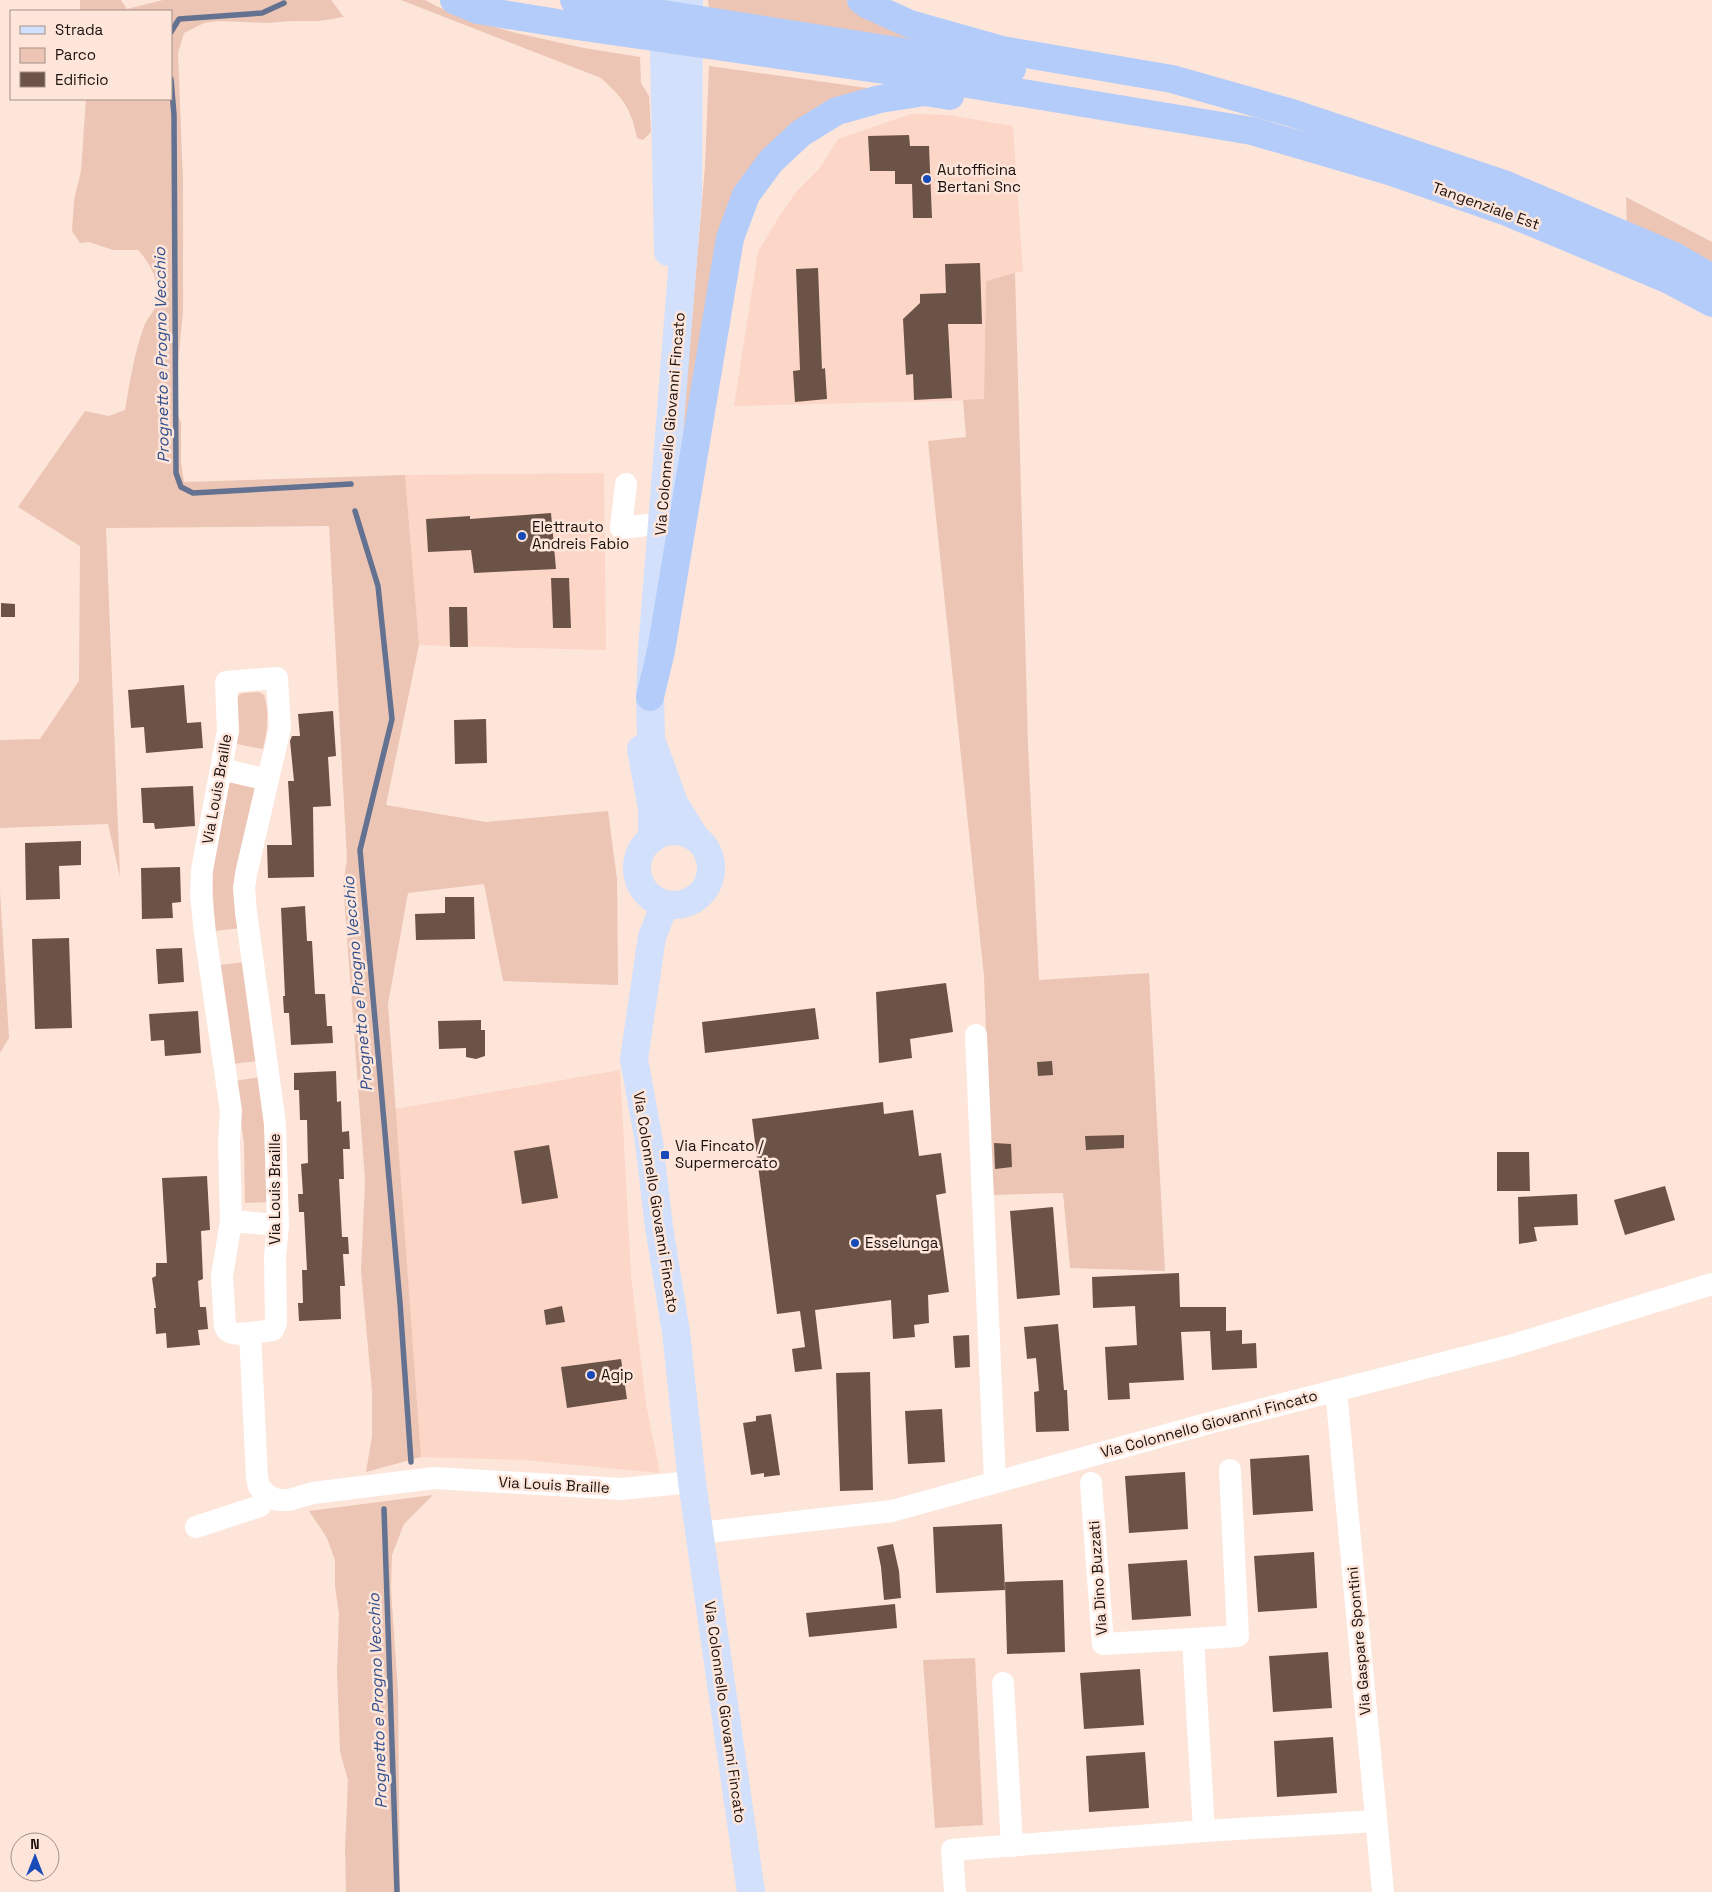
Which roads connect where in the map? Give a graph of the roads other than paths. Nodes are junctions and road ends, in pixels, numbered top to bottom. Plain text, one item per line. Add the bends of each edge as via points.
1 (454, 0) edge
2 (574, 0) edge
3 (663, 0) edge
4 (689, 0) edge
5 (861, 0) edge
6 (1292, 113) junction
7 (1252, 132) junction
8 (1712, 278) edge
9 (1712, 303) edge
10 (626, 484) dead end
11 (647, 526) junction
12 (650, 697) junction
13 (221, 769) junction
14 (268, 780) junction
15 (695, 838) junction
16 (652, 839) junction
17 (665, 904) junction
18 (976, 1035) dead end
19 (231, 1221) junction
20 (278, 1226) junction
21 (1712, 1284) edge
22 (250, 1333) junction
23 (1336, 1390) junction
24 (1230, 1470) dead end
25 (692, 1482) junction
26 (995, 1482) junction
27 (1091, 1483) dead end
28 (268, 1496) junction
29 (196, 1527) dead end
30 (699, 1533) junction
31 (1193, 1638) junction
32 (1003, 1683) dead end
33 (1376, 1821) junction
34 (1204, 1831) junction
35 (1012, 1846) junction
36 (751, 1892) edge
37 (955, 1892) edge
38 (1383, 1892) edge

1 - 7 highway via 478,10 884,70
2 - 6 highway
3 - 11 main road, Via Colonnello Giovanni Fincato via 668,278
4 - 12 main road, Via Colonnello Giovanni Fincato via 688,196
5 - 6 highway via 910,24 1002,50 1172,79
6 - 8 highway, Tangenziale Est via 1504,184 1676,257
7 - 9 highway, Tangenziale Est via 1389,171 1507,212 1667,279
7 - 12 highway via 1125,119 925,92 880,99 836,111 800,133 771,161 746,195 730,238 661,651
10 - 11 street via 621,528
11 - 16 main road, Via Colonnello Giovanni Fincato via 636,696 642,760 652,809
12 - 15 main road, Via Colonnello Giovanni Fincato via 651,739 674,803
13 - 14 street
13 - 14 street, Via Louis Braille via 228,731 226,682 277,678 280,728
13 - 19 street, Via Louis Braille via 202,870 202,895 231,1111
14 - 20 street, Via Louis Braille via 244,888 275,1124
15 - 16 main road via 673,831
15 - 17 main road, Via Colonnello Giovanni Fincato via 703,845 711,861 708,883 698,896 687,903
16 - 17 main road via 641,852 638,877 646,892
17 - 25 main road, Via Colonnello Giovanni Fincato via 652,937 634,1059 676,1332
18 - 26 street
19 - 20 street
19 - 22 street, Via Louis Braille via 222,1276 225,1326 232,1334
20 - 22 street, Via Louis Braille via 275,1327 269,1332
21 - 23 street, Via Colonnello Giovanni Fincato via 1510,1346
22 - 28 street via 257,1477 259,1487
23 - 26 street, Via Colonnello Giovanni Fincato
23 - 33 street, Via Gaspare Spontini
24 - 31 street, Via Dino Buzzati via 1238,1636
25 - 28 street, Via Louis Braille via 621,1489 434,1478 313,1493 289,1500
25 - 30 main road, Via Colonnello Giovanni Fincato
26 - 30 street, Via Colonnello Giovanni Fincato via 892,1511
27 - 31 street, Via Dino Buzzati via 1103,1644
28 - 29 street via 260,1506
30 - 36 main road, Via Colonnello Giovanni Fincato
31 - 34 street
32 - 35 street
33 - 34 street
33 - 38 street, Via Gaspare Spontini
34 - 35 street
35 - 37 street via 952,1850

